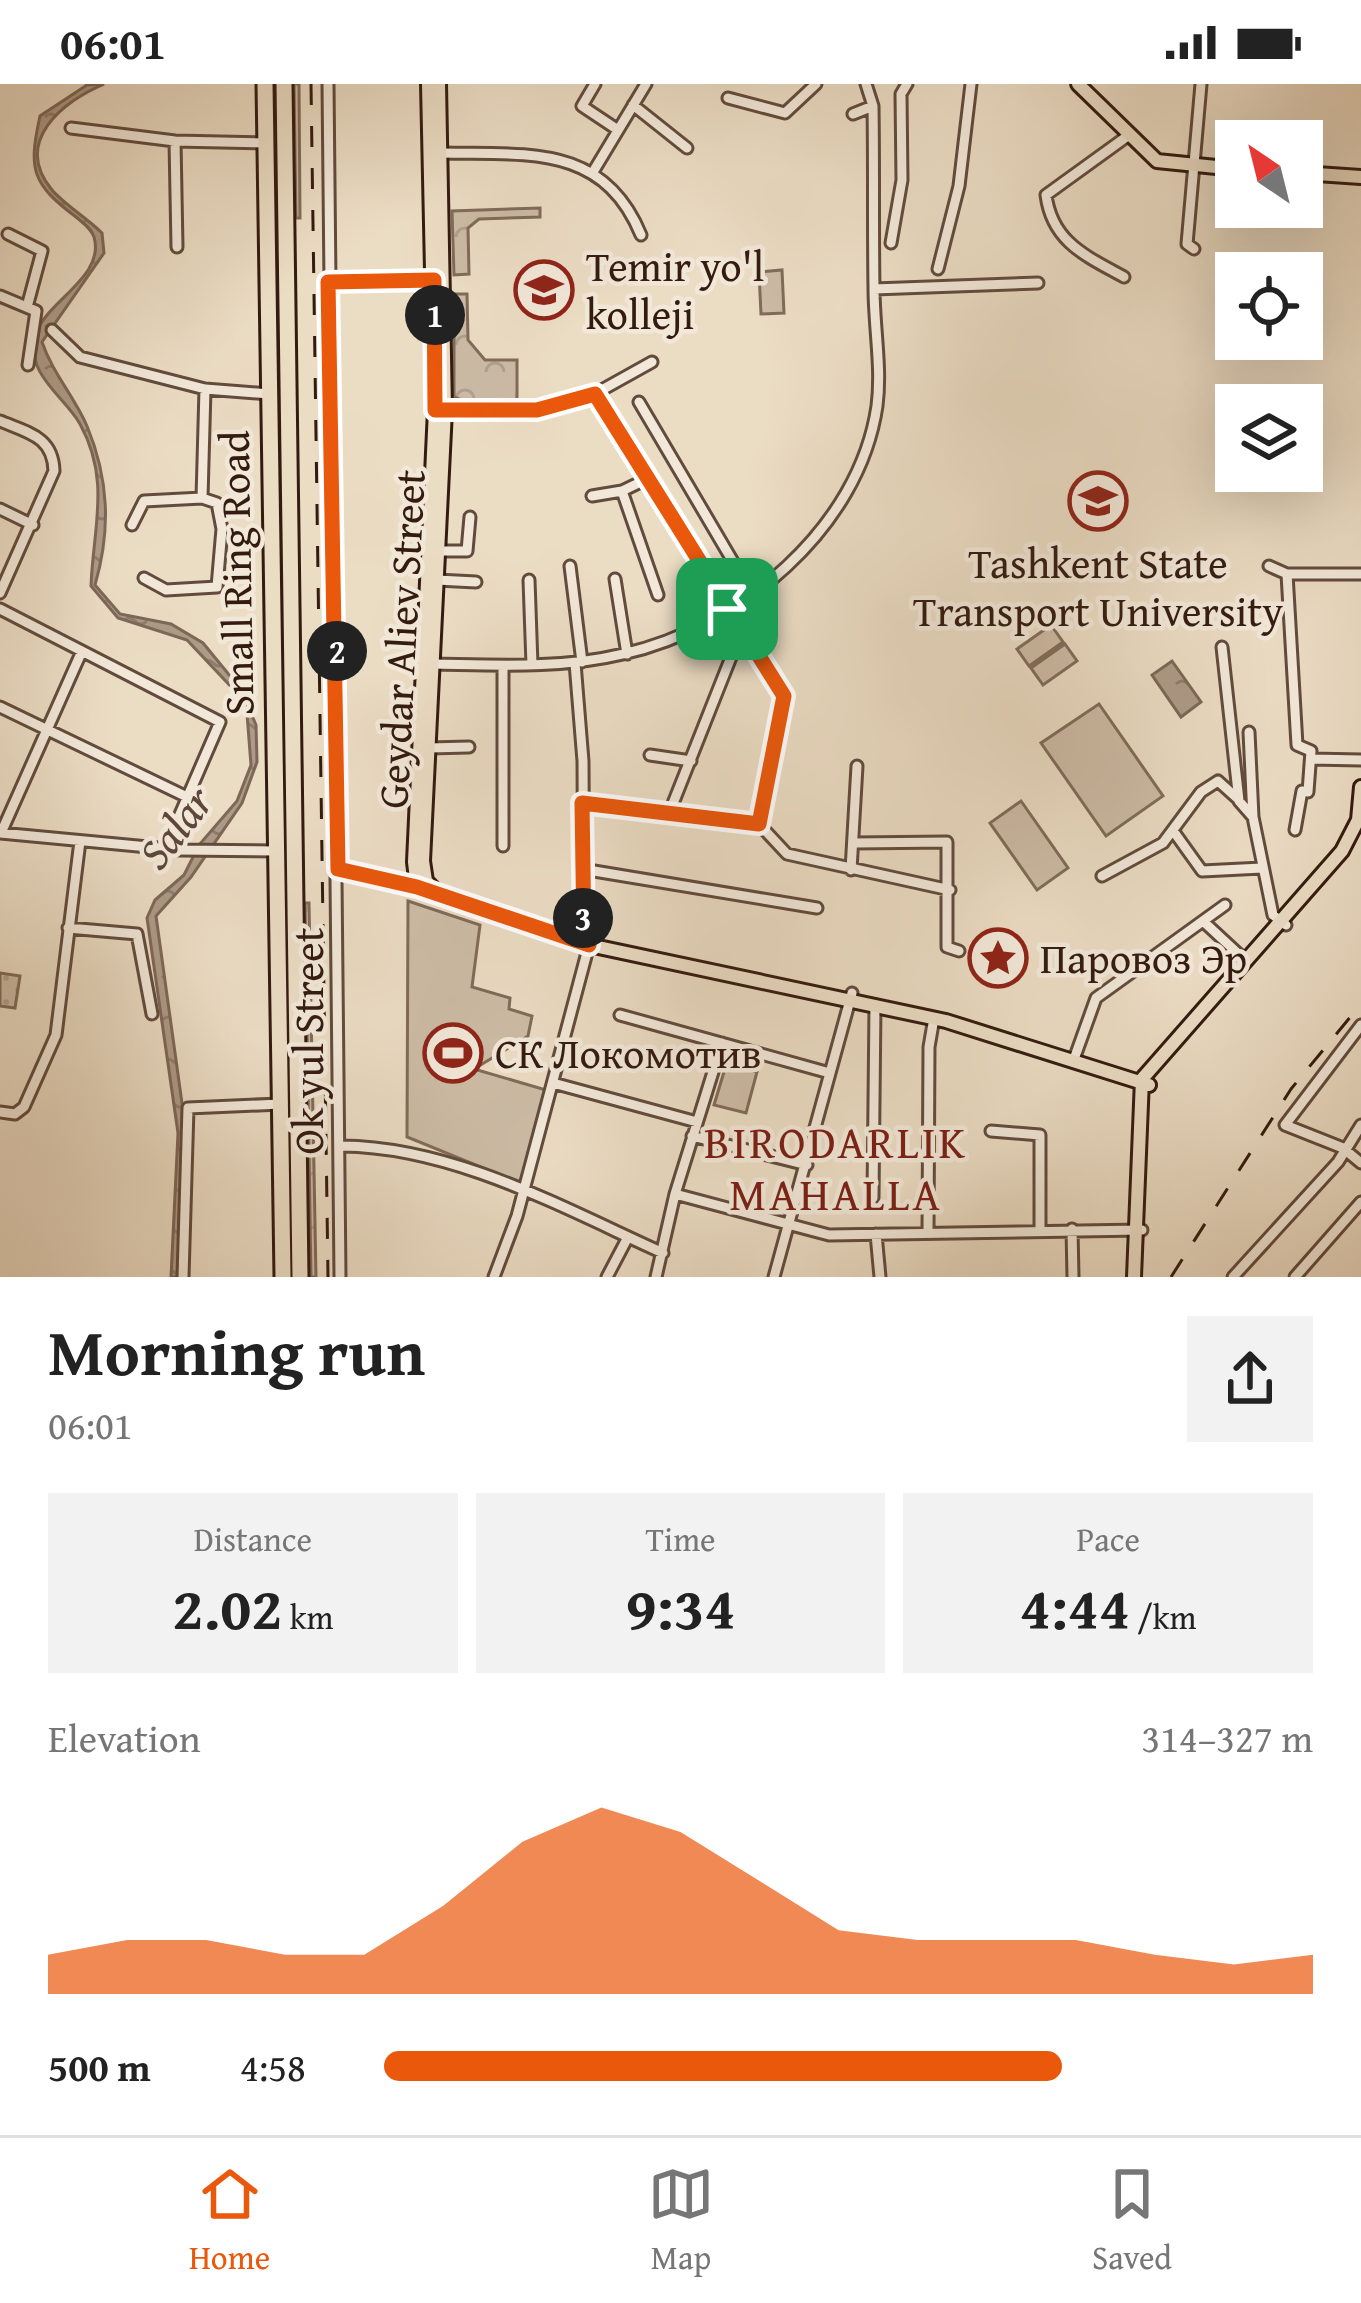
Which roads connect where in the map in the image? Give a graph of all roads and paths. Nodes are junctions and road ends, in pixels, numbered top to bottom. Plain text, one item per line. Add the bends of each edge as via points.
1 (265, 84) edge
2 (284, 84) edge
3 (328, 84) edge
4 (428, 84) edge
5 (439, 84) edge
6 (596, 84) edge
7 (646, 84) edge
8 (817, 84) edge
9 (866, 84) edge
10 (907, 84) edge
11 (971, 84) edge
12 (1078, 84) edge
13 (1201, 84) edge
14 (728, 98) dead end
15 (633, 105) junction
16 (873, 106) junction
17 (853, 114) dead end
18 (71, 128) dead end
19 (618, 130) junction
20 (1129, 135) junction
21 (175, 141) junction
22 (266, 142) junction
23 (687, 148) dead end
24 (436, 153) junction
25 (1193, 167) junction
26 (1215, 168) edge
27 (593, 172) junction
28 (1323, 174) edge
29 (1361, 176) edge
30 (8, 234) dead end
31 (641, 235) dead end
32 (891, 243) dead end
33 (177, 247) dead end
34 (1194, 249) dead end
35 (938, 268) dead end
36 (1124, 277) dead end
37 (439, 280) junction
38 (328, 282) junction
39 (1038, 283) dead end
40 (874, 289) junction
41 (0, 296) edge
42 (27, 307) junction
43 (52, 330) dead end
44 (652, 362) dead end
45 (28, 365) dead end
46 (205, 389) junction
47 (269, 394) junction
48 (595, 394) junction
49 (639, 402) dead end
50 (440, 410) junction
51 (0, 421) edge
52 (647, 478) junction
53 (622, 491) junction
54 (592, 496) dead end
55 (202, 498) junction
56 (0, 509) edge
57 (470, 517) dead end
58 (33, 525) junction
59 (132, 525) dead end
60 (439, 551) junction
61 (570, 566) dead end
62 (1269, 566) dead end
63 (1287, 574) junction
64 (1361, 574) edge
65 (145, 578) dead end
66 (615, 579) dead end
67 (437, 580) junction
68 (529, 580) dead end
69 (476, 581) dead end
70 (0, 593) edge
71 (752, 594) junction
72 (658, 595) dead end
73 (0, 609) edge
74 (727, 609) junction
75 (742, 632) junction
76 (1222, 647) dead end
77 (82, 651) junction
78 (627, 654) junction
79 (578, 662) junction
80 (428, 664) junction
81 (503, 665) junction
82 (532, 665) junction
83 (0, 707) edge
84 (45, 730) junction
85 (1249, 732) dead end
86 (469, 747) dead end
87 (429, 748) junction
88 (650, 755) dead end
89 (1311, 759) junction
90 (1361, 760) edge
91 (691, 761) junction
92 (857, 766) dead end
93 (1361, 787) edge
94 (187, 797) junction
95 (422, 797) junction
96 (1239, 801) junction
97 (582, 803) junction
98 (1360, 803) edge
99 (670, 811) junction
100 (1253, 818) junction
101 (759, 824) junction
102 (1295, 830) dead end
103 (1174, 832) junction
104 (1, 833) edge
105 (1361, 839) edge
106 (80, 841) junction
107 (854, 843) junction
108 (503, 846) dead end
109 (165, 849) junction
110 (284, 850) junction
111 (1262, 868) junction
112 (338, 869) junction
113 (582, 869) junction
114 (851, 870) junction
115 (1102, 876) dead end
116 (417, 887) junction
117 (434, 889) junction
118 (950, 890) junction
119 (1226, 905) dead end
120 (817, 908) dead end
121 (1204, 922) junction
122 (1283, 923) junction
123 (68, 928) junction
124 (587, 941) junction
125 (959, 951) dead end
126 (1245, 960) junction
127 (851, 996) junction
128 (875, 1004) junction
129 (152, 1014) dead end
130 (620, 1015) dead end
131 (942, 1018) junction
132 (1361, 1025) edge
133 (722, 1043) junction
134 (1074, 1059) junction
135 (826, 1072) junction
136 (553, 1083) junction
137 (1144, 1083) junction
138 (280, 1104) junction
139 (0, 1112) edge
140 (697, 1122) junction
141 (1361, 1125) edge
142 (991, 1131) dead end
143 (692, 1136) junction
144 (342, 1146) junction
145 (1342, 1148) junction
146 (1361, 1163) edge
147 (807, 1166) junction
148 (523, 1190) junction
149 (675, 1194) junction
150 (873, 1198) dead end
151 (1361, 1202) edge
152 (790, 1227) junction
153 (1040, 1229) junction
154 (1072, 1229) junction
155 (1139, 1229) junction
156 (928, 1232) junction
157 (876, 1234) junction
158 (628, 1237) junction
159 (663, 1257) junction
160 (183, 1277) edge
161 (284, 1277) edge
162 (300, 1277) edge
163 (340, 1277) edge
164 (494, 1277) edge
165 (607, 1277) edge
166 (656, 1277) edge
167 (671, 1277) edge
168 (774, 1277) edge
169 (880, 1277) edge
170 (1073, 1277) edge
171 (1136, 1277) edge
172 (1233, 1277) edge
173 (1295, 1277) edge

1 - 22 highway, Small Ring Road
2 - 110 highway, Small Ring Road
3 - 38 street, Ok yul Street
4 - 24 main road, Geydar Aliev Street
5 - 24 main road, Geydar Aliev Street
6 - 19 street via 582,106
7 - 15 street
8 - 14 street via 787,113
9 - 16 street
10 - 32 street
11 - 35 street via 959,187
12 - 20 main road
13 - 25 street
15 - 19 street
15 - 23 street
16 - 17 street
16 - 40 street
18 - 21 street
19 - 27 street
20 - 25 main road via 1160,162
20 - 36 street via 1046,195 1049,216 1070,246
21 - 22 street
21 - 33 street
22 - 47 highway, Small Ring Road
24 - 27 street via 538,155
24 - 37 main road, Geydar Aliev Street
25 - 26 main road
25 - 34 street via 1187,244
27 - 31 street via 620,196
28 - 29 main road
30 - 42 street via 41,248
37 - 38 street
37 - 50 main road, Geydar Aliev Street
38 - 112 street, Ok yul Street
39 - 40 street
40 - 71 street via 873,422 835,507 799,556
41 - 42 street
42 - 45 street via 36,311
43 - 46 street via 80,357
44 - 48 street
46 - 47 street
46 - 55 street
47 - 110 highway, Small Ring Road
48 - 50 street via 537,410
48 - 52 street
49 - 71 street
50 - 60 main road, Geydar Aliev Street
50 - 80 main road, Geydar Aliev Street
51 - 58 street via 45,440 53,453
52 - 53 street
52 - 74 street
53 - 54 street
53 - 72 street
55 - 59 street via 144,501
55 - 65 street via 217,503 220,516 217,587 166,590
56 - 58 street
57 - 60 street via 467,551
58 - 70 street
60 - 67 main road, Geydar Aliev Street
61 - 79 street
62 - 63 street
63 - 64 street
63 - 89 street via 1297,745 1312,751
66 - 78 street
67 - 69 street
67 - 80 main road, Geydar Aliev Street
68 - 82 street
71 - 74 street
73 - 77 street
74 - 75 street
74 - 78 street
75 - 91 street
75 - 101 street via 784,696
76 - 96 street
77 - 84 street
77 - 94 street via 220,722
78 - 79 street
79 - 82 street
79 - 97 street
80 - 81 street
80 - 87 main road, Geydar Aliev Street
80 - 95 main road, Geydar Aliev Street
81 - 82 street
81 - 108 street
83 - 84 street
84 - 94 street
84 - 104 street
85 - 100 street
86 - 87 street
87 - 95 main road, Geydar Aliev Street
88 - 91 street
89 - 90 street
89 - 102 street
91 - 99 street
92 - 107 street
93 - 98 main road
94 - 109 street
95 - 116 main road, Geydar Aliev Street
95 - 117 main road, Geydar Aliev Street via 423,869
96 - 100 street
96 - 103 street via 1218,782 1201,792
97 - 99 street
97 - 113 street
98 - 122 main road via 1342,851
99 - 101 street
100 - 111 street
101 - 114 street via 787,854
103 - 111 street via 1202,871
103 - 115 street
104 - 106 street
105 - 122 main road
106 - 109 street
106 - 123 street
107 - 114 street
107 - 118 street via 944,841
109 - 110 street
110 - 138 highway, Small Ring Road
110 - 162 highway, Small Ring Road
111 - 122 street
112 - 116 street
112 - 144 street, Ok yul Street
113 - 120 street
113 - 124 street
114 - 118 street
116 - 117 main road
116 - 124 main road
117 - 124 main road
118 - 125 street via 946,947
119 - 121 street
121 - 126 street
121 - 134 street via 1095,1000
122 - 126 main road
122 - 137 main road
123 - 129 street via 137,934
123 - 139 street via 49,1054 24,1107
124 - 127 main road
124 - 136 street
126 - 137 main road
127 - 128 main road
127 - 131 main road
127 - 135 street
128 - 131 main road
128 - 150 street
130 - 133 street
131 - 134 main road
131 - 156 street
132 - 145 street via 1285,1125
133 - 135 street
133 - 140 street
134 - 137 main road
135 - 147 street
136 - 140 street
136 - 148 street
137 - 155 main road
138 - 160 street via 188,1108
138 - 161 highway, Small Ring Road
140 - 143 street
141 - 145 street
142 - 153 street via 1040,1136
143 - 147 street
143 - 149 street
144 - 148 street via 404,1150
144 - 163 street, Ok yul Street
145 - 146 street
145 - 172 street via 1298,1210
147 - 152 street
148 - 158 street
148 - 164 street
149 - 152 street
149 - 159 street
151 - 173 street
152 - 157 street
152 - 168 street
153 - 154 street
153 - 156 street
154 - 155 street
154 - 170 street
155 - 171 main road
156 - 157 street
157 - 169 street
158 - 159 street
158 - 165 street
159 - 166 street
159 - 167 street

